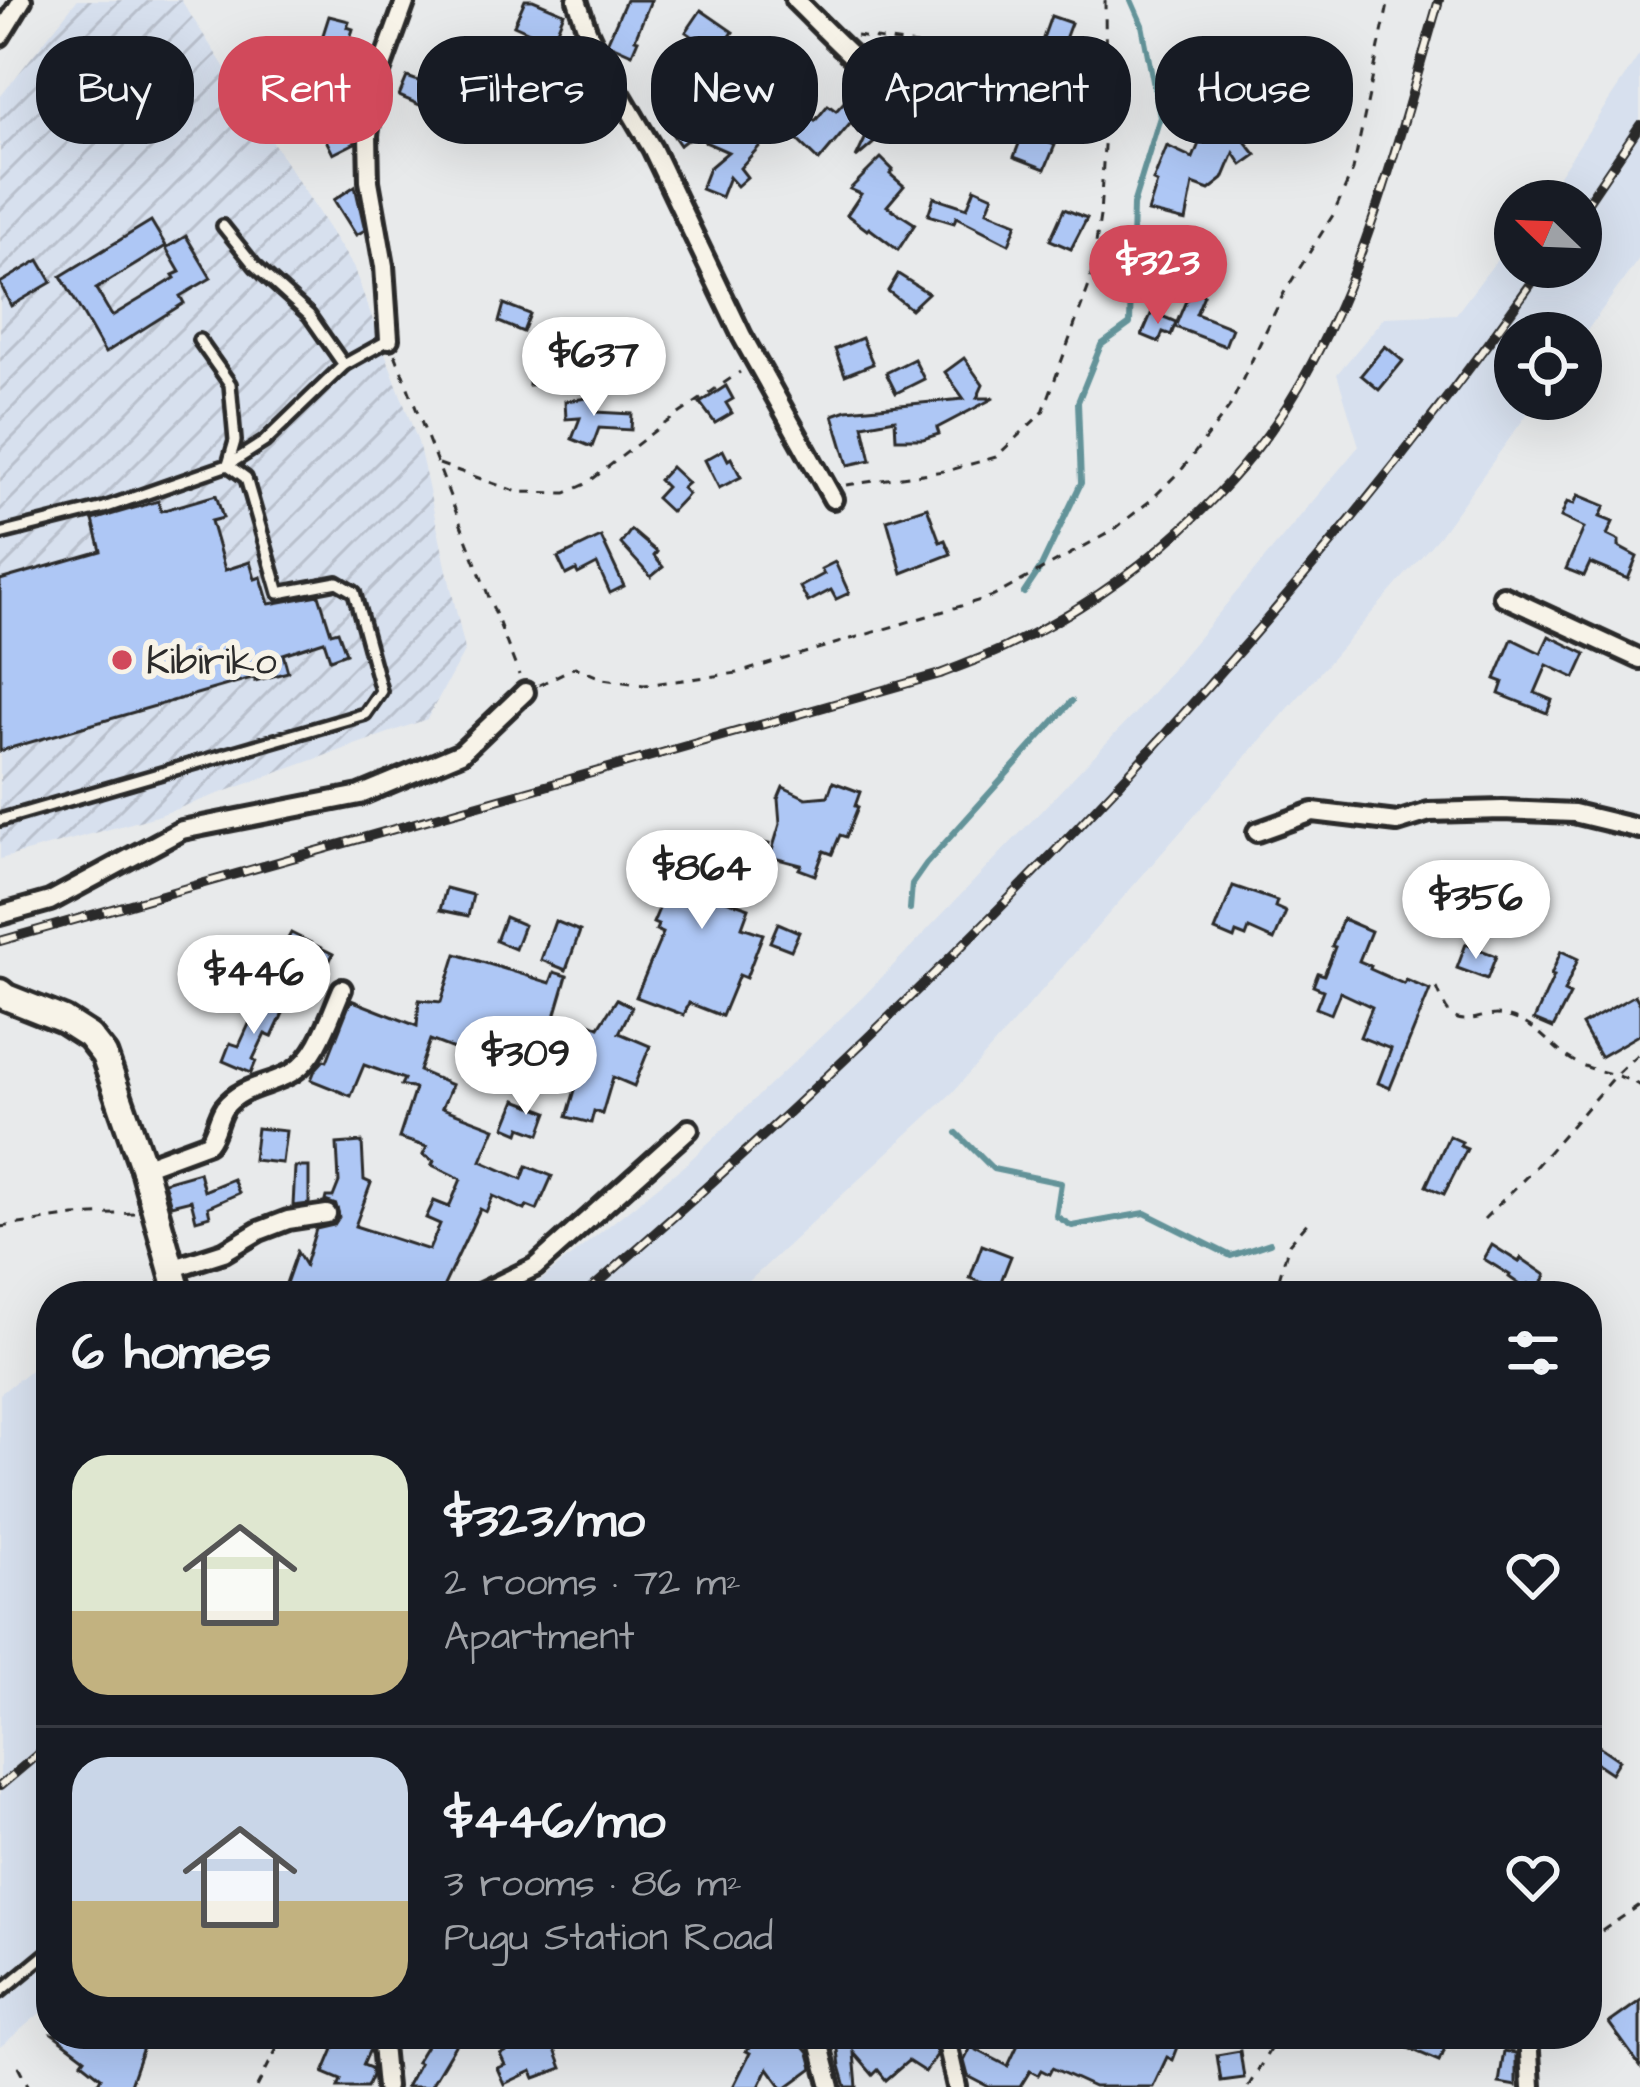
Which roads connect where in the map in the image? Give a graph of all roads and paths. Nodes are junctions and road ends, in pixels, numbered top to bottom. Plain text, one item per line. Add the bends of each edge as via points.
1 (22, 0) edge
2 (406, 0) edge
3 (578, 0) edge
4 (795, 0) edge
5 (1105, 0) edge
6 (1389, 0) edge
7 (829, 33) junction
8 (0, 36) edge
9 (858, 36) edge
10 (1105, 36) edge
11 (842, 46) edge
12 (1104, 144) edge
13 (223, 226) dead end
14 (389, 339) junction
15 (199, 340) dead end
16 (757, 361) junction
17 (344, 364) junction
18 (437, 463) junction
19 (228, 465) junction
20 (829, 492) joint
21 (0, 534) edge
22 (1503, 596) dead end
23 (1640, 659) edge
24 (525, 692) junction
25 (0, 820) edge
26 (1640, 829) edge
27 (1257, 832) dead end
28 (0, 915) edge
29 (1437, 988) dead end
30 (342, 989) dead end
31 (0, 992) edge
32 (1640, 1052) edge
33 (1616, 1074) junction
34 (1640, 1086) edge
35 (689, 1129) dead end
36 (142, 1167) junction
37 (154, 1211) junction
38 (327, 1214) dead end
39 (1484, 1219) dead end
40 (1309, 1221) dead end
41 (0, 1227) edge
42 (171, 1269) junction
43 (175, 1281) edge
44 (506, 1281) edge
45 (1276, 1281) edge
46 (1640, 1905) edge
47 (1602, 1931) edge
48 (36, 1962) edge
49 (0, 1992) edge
50 (277, 2049) edge
51 (382, 2049) edge
52 (821, 2049) edge
53 (948, 2049) edge
54 (1270, 2049) edge
55 (1529, 2049) edge
56 (18, 2066) dead end
57 (29, 2087) edge
58 (257, 2087) edge
59 (386, 2087) edge
60 (831, 2087) edge
61 (957, 2087) edge
62 (1248, 2087) edge
63 (1531, 2087) edge

1 - 8 street
2 - 14 street via 376,80 368,135
3 - 16 street via 603,65
4 - 7 street
5 - 10 path
6 - 24 path via 1364,129 1333,215 1229,409 1151,500 1112,531 994,596 737,674 644,685 574,667
7 - 9 path
7 - 11 street
12 - 20 path via 1090,284 1043,412 996,457
13 - 17 lane via 309,314
14 - 17 lane
14 - 18 path
15 - 19 lane via 230,384 235,441
16 - 18 path via 566,493 518,492
16 - 20 street
17 - 19 lane
18 - 24 path
19 - 21 lane
19 - 25 lane via 246,478 279,593 337,582 354,592 381,691 365,714
22 - 23 street
24 - 28 street via 461,753 360,795 182,830 50,901
26 - 27 street via 1574,813 1502,810 1429,812 1397,822 1313,812
29 - 33 path via 1454,1018 1511,1018 1574,1062
30 - 36 street via 305,1063 243,1092 225,1107 208,1143
31 - 36 street via 64,1020 104,1055
32 - 33 path
33 - 34 path
33 - 39 path
35 - 44 street via 535,1267
36 - 37 street
37 - 41 path
37 - 42 street
38 - 42 street via 288,1220
40 - 45 path via 1289,1244
42 - 43 street
46 - 47 path
48 - 49 lane
50 - 58 path
51 - 59 street
52 - 60 street
53 - 61 street
54 - 62 path
55 - 63 street
56 - 57 path

